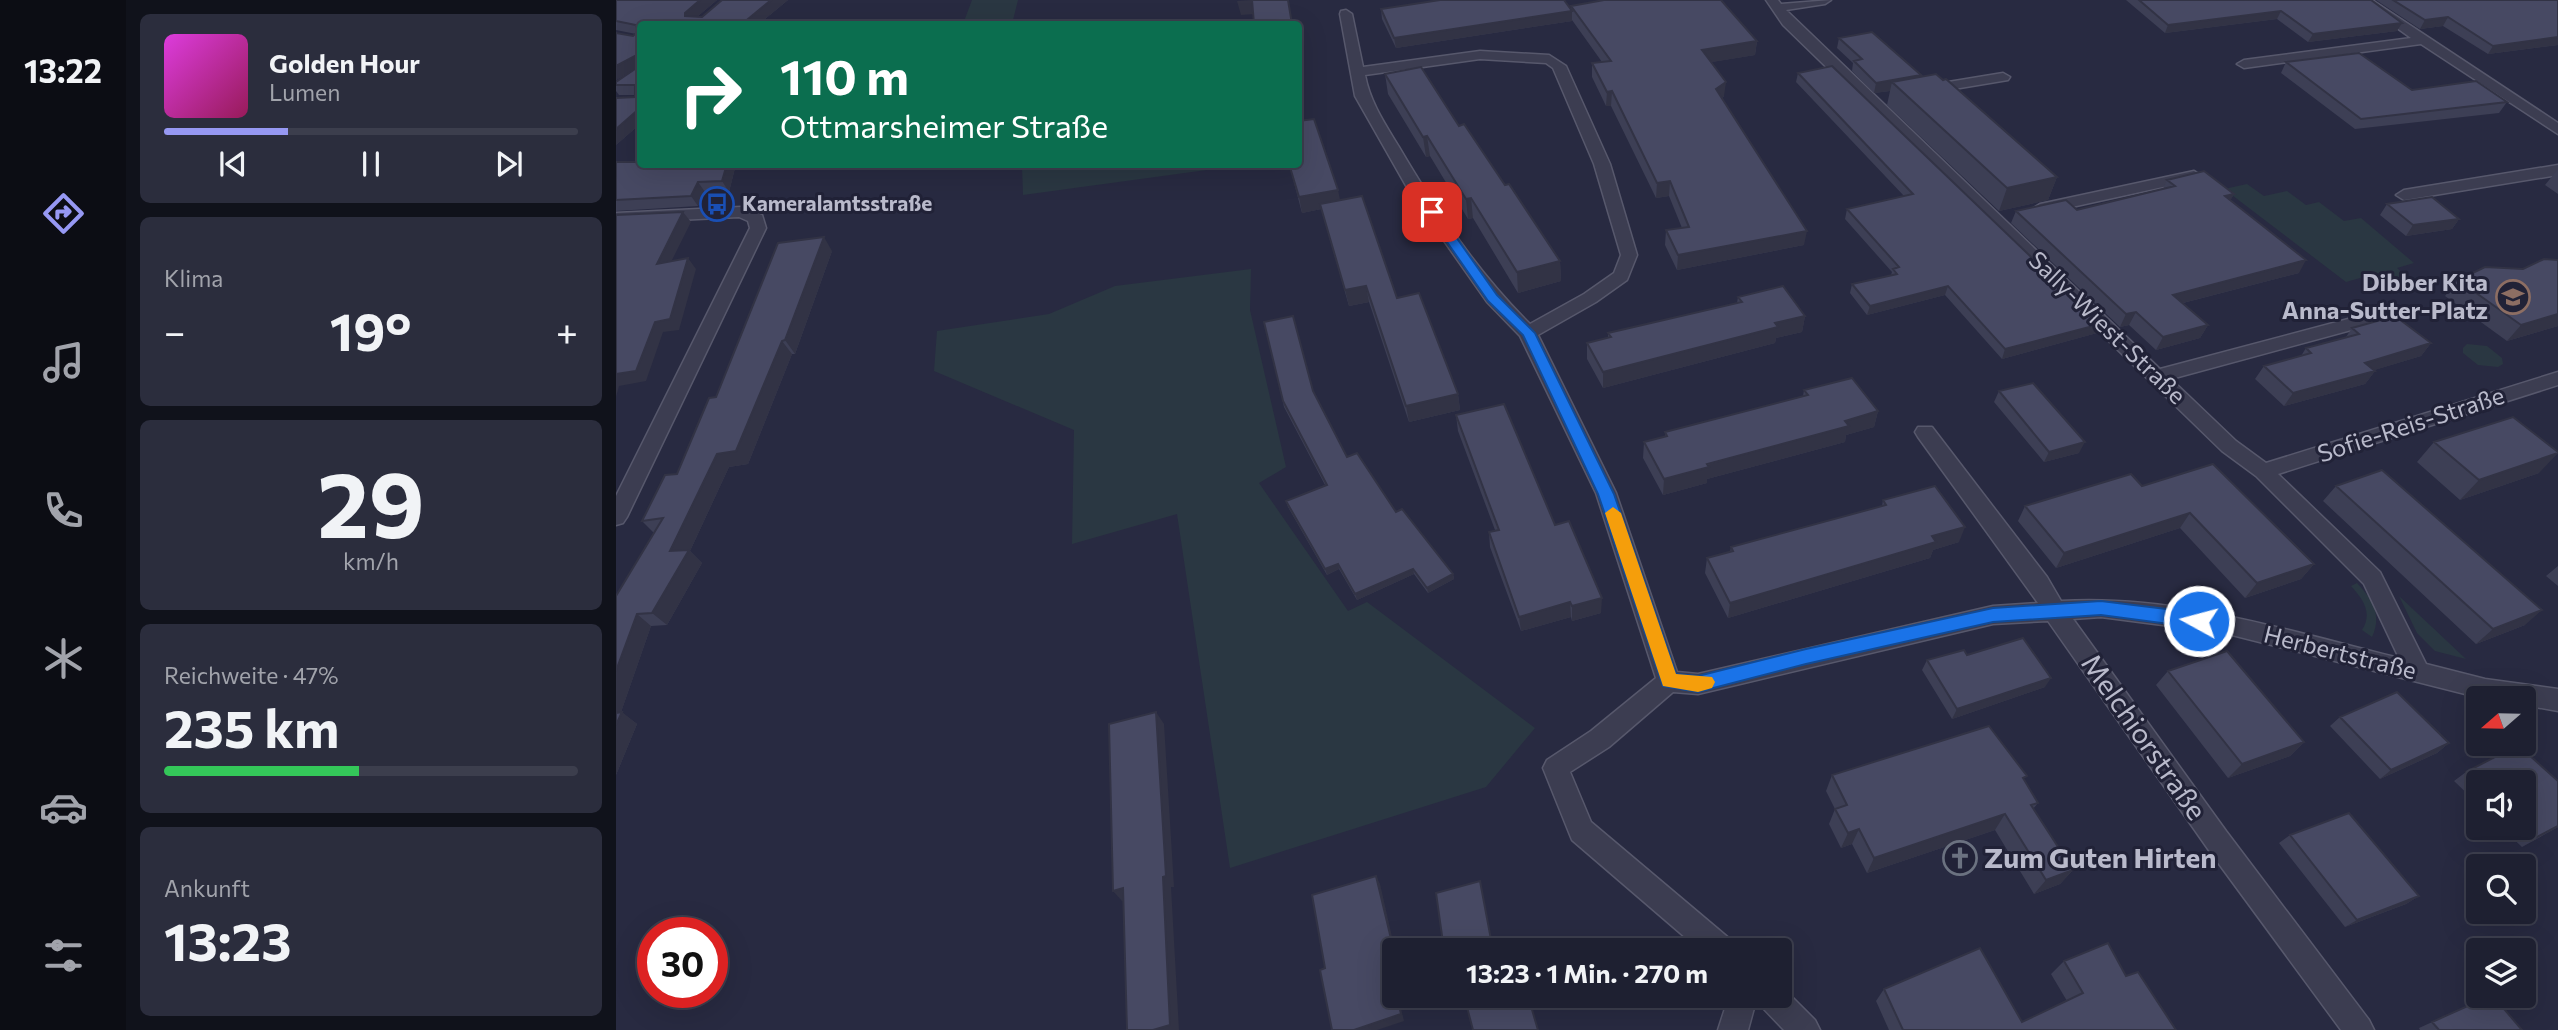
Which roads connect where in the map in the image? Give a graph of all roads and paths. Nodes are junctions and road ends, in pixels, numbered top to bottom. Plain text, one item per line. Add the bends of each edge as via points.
1 (1825, 0) edge
2 (2364, 0) edge
3 (1775, 4) edge
4 (1346, 14) dead end
5 (2423, 40) junction
6 (2244, 64) dead end
7 (1358, 72) junction
8 (2003, 77) dead end
9 (1907, 93) edge
10 (2558, 130) edge
11 (2558, 170) edge
12 (2198, 175) edge
13 (2404, 195) dead end
14 (2008, 217) junction
15 (616, 218) edge
16 (2382, 316) edge
17 (1528, 333) junction
18 (2157, 376) junction
19 (2558, 378) edge
20 (1925, 432) dead end
21 (2263, 471) junction
22 (616, 517) edge
23 (2055, 612) junction
24 (2418, 672) junction
25 (1669, 681) junction
26 (2558, 700) edge
27 (1707, 938) edge
28 (1739, 1008) edge
29 (1783, 1008) edge
30 (1733, 1030) edge
31 (1805, 1030) edge
32 (2359, 1030) edge

1 - 3 street
2 - 5 street
3 - 14 street, Sally-Wiest-Straße via 1788,22
4 - 7 street
5 - 6 street
5 - 10 street
7 - 17 street via 1362,96 1417,191 1493,298
7 - 17 street via 1480,55 1539,58 1559,66 1602,164 1629,255 1621,276
8 - 9 street
11 - 13 street
12 - 14 street
14 - 18 street, Sally-Wiest-Straße
15 - 22 street via 741,212 756,219 758,228
16 - 18 street
17 - 25 street via 1606,494
18 - 21 street, Sally-Wiest-Straße via 2229,446
19 - 21 street, Sofie-Reis-Straße
20 - 23 street, Melchiorstraße via 2039,583
21 - 24 street, Sally-Wiest-Straße via 2372,578
23 - 24 street, Herbertstraße via 2101,608 2224,624
23 - 25 street, Herbertstraße via 1993,615 1698,684
23 - 32 street, Melchiorstraße
24 - 26 street, Herbertstraße via 2485,689
25 - 27 street via 1600,739 1556,768 1581,831
28 - 30 street
29 - 31 street

